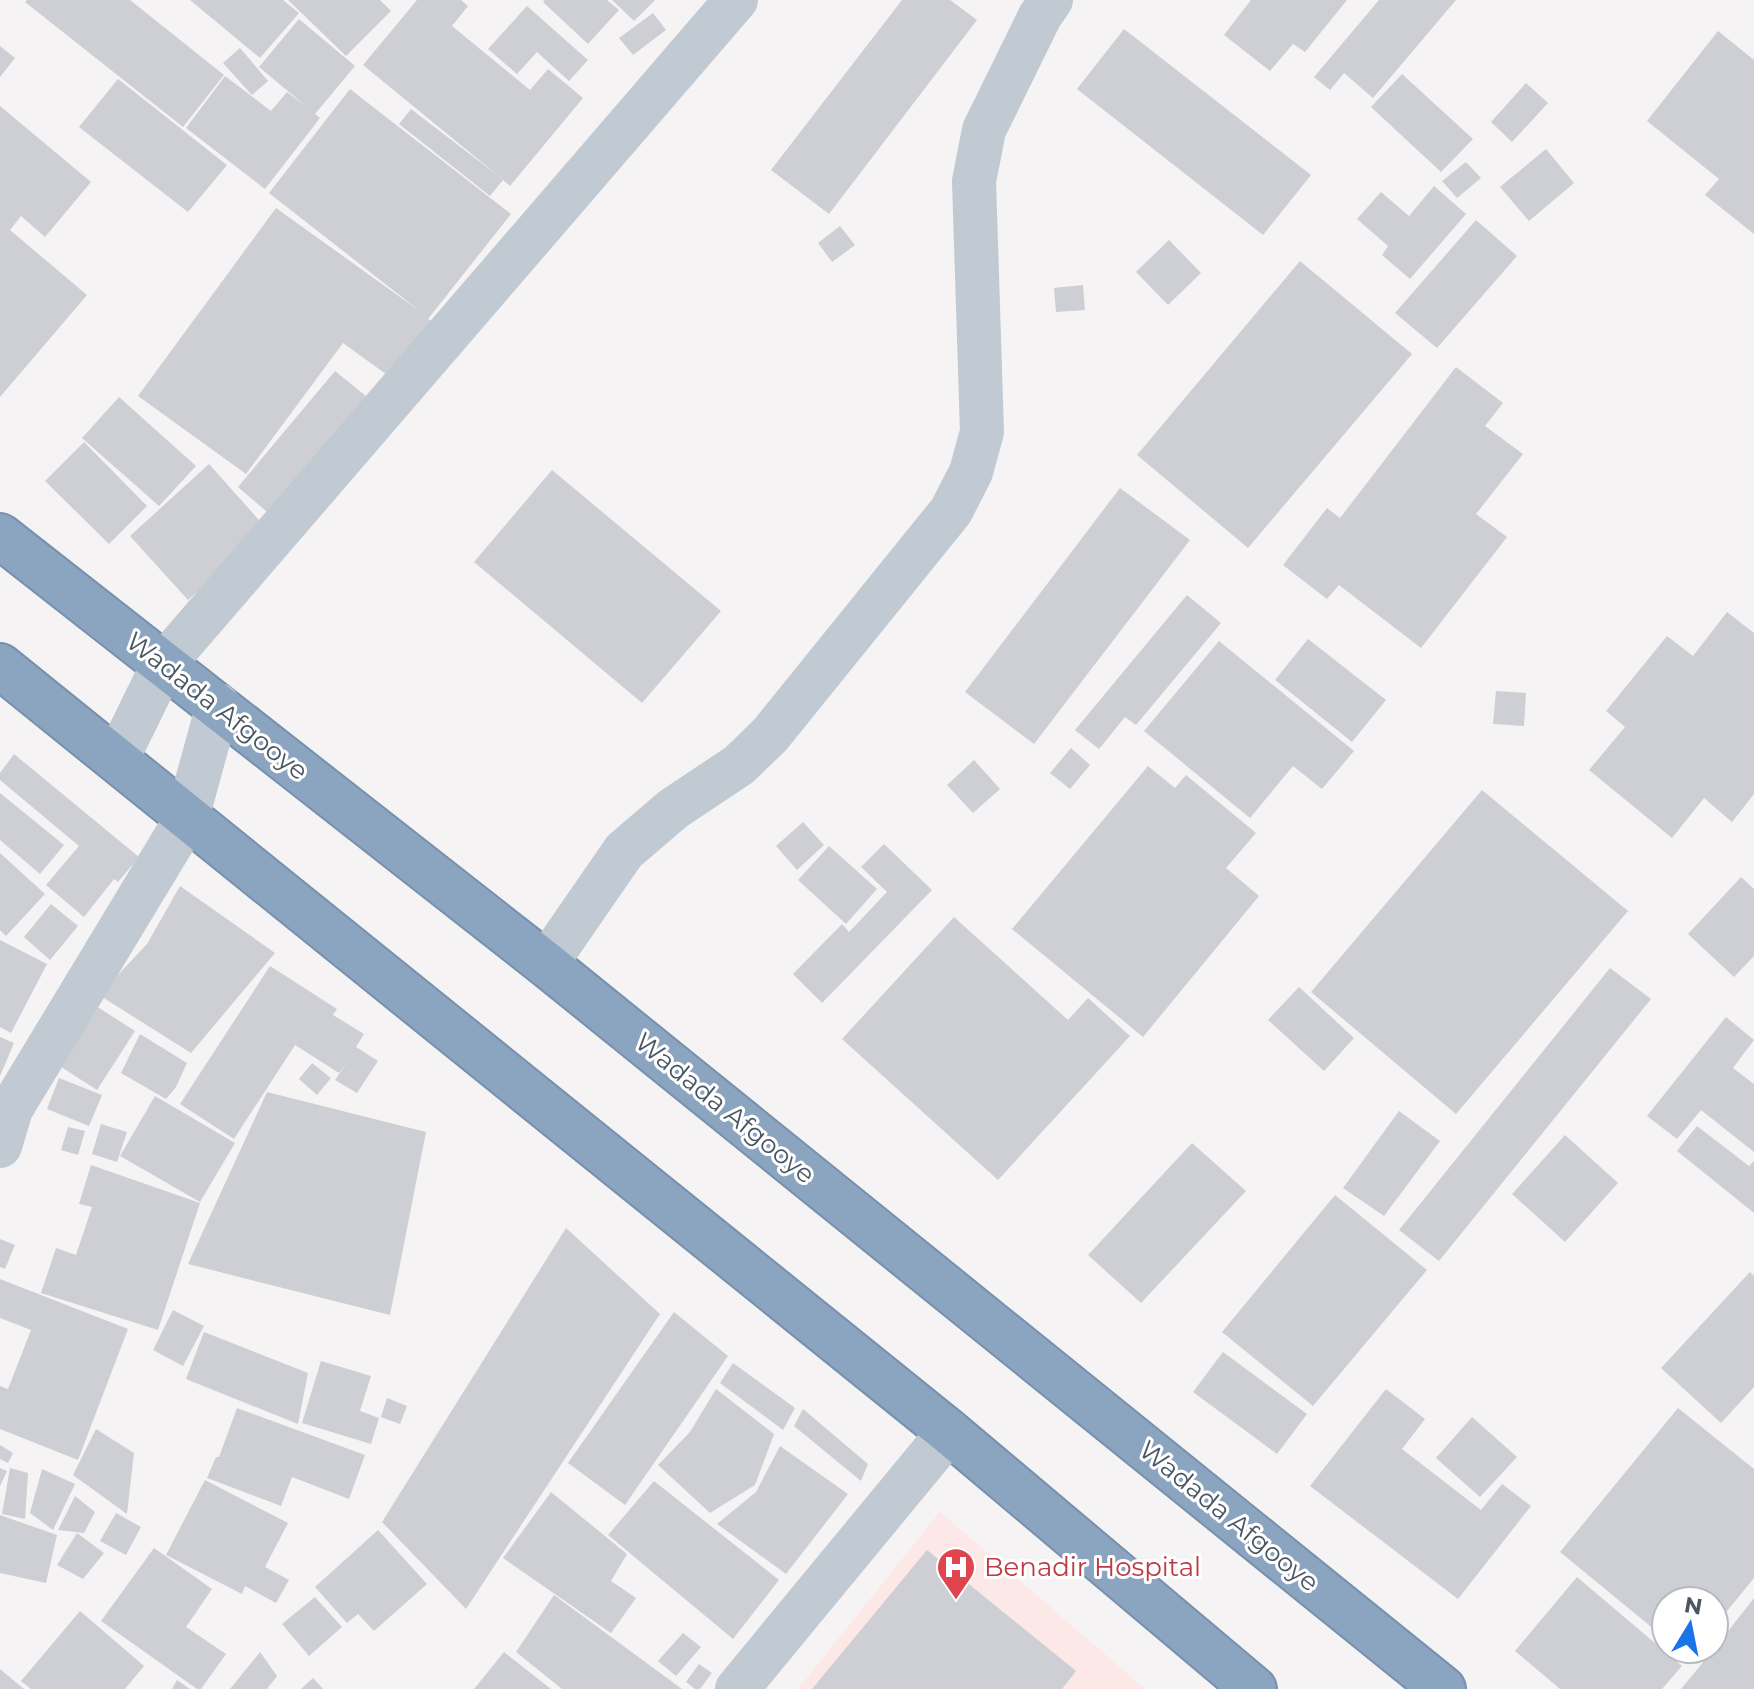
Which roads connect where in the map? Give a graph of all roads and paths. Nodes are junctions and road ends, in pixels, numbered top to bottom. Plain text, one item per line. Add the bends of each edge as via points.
1 (736, 0) edge
2 (1051, 0) edge
3 (0, 536) edge
4 (163, 665) junction
5 (0, 666) edge
6 (218, 705) junction
7 (117, 759) junction
8 (187, 818) junction
9 (546, 964) junction
10 (0, 1146) edge
11 (949, 1432) junction
12 (737, 1689) edge
13 (1254, 1689) edge
14 (1443, 1689) edge

1 - 4 street
2 - 9 street via 984,130 974,181 982,432 971,472 951,511 770,735 739,765 673,809 624,851
3 - 4 highway, Wadada Afgooye
4 - 6 highway, Wadada Afgooye
4 - 7 street
5 - 7 highway
6 - 8 street
6 - 9 highway, Wadada Afgooye
7 - 8 highway
8 - 10 street via 11,1109
8 - 11 highway
9 - 14 highway, Wadada Afgooye
11 - 12 street
11 - 13 highway

